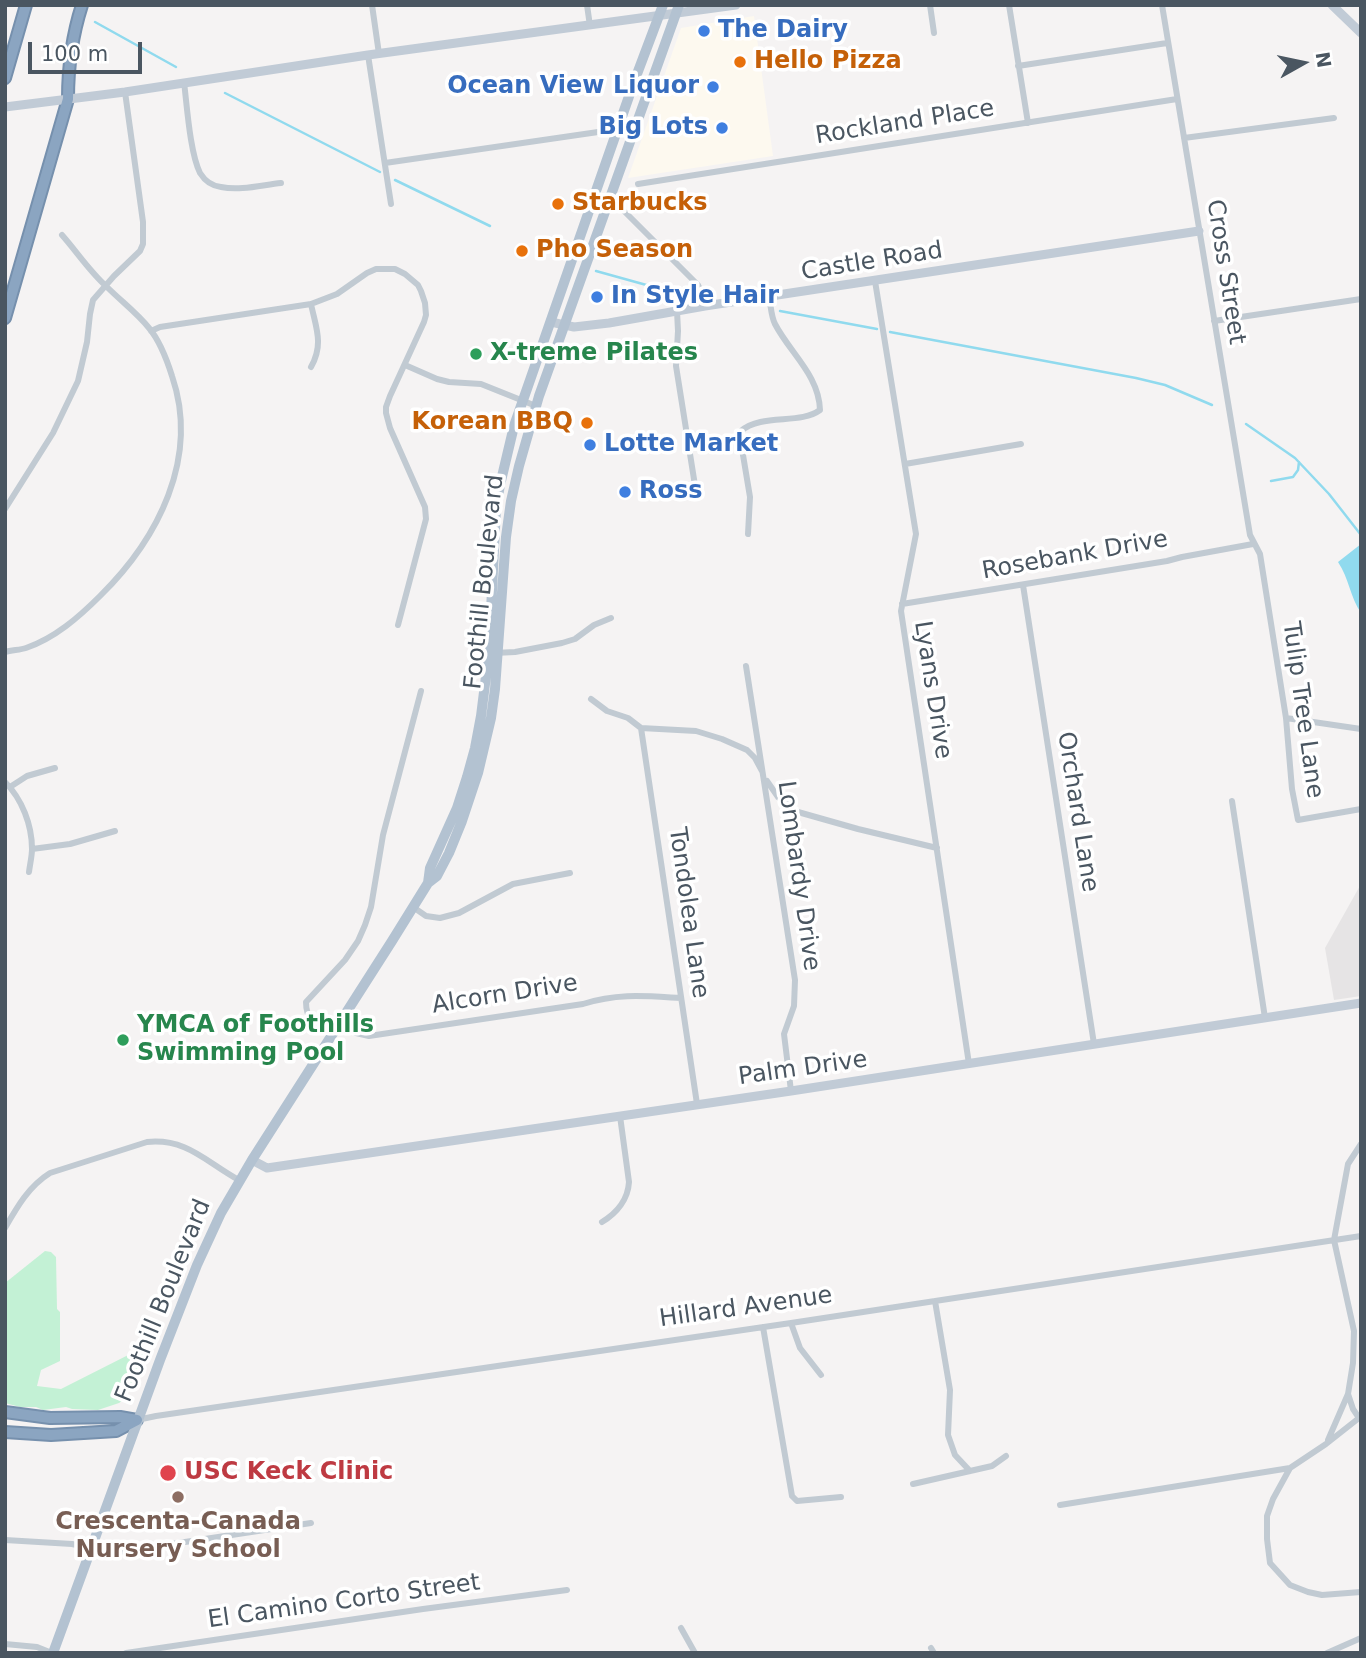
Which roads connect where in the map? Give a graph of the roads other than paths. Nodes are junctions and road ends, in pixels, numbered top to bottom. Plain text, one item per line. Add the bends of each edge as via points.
1 (25, 5) edge
2 (82, 5) edge
3 (372, 5) edge
4 (587, 5) edge
5 (736, 5) edge
6 (930, 5) edge
7 (1009, 5) edge
8 (1162, 5) edge
9 (1332, 5) edge
10 (661, 10) edge
11 (677, 10) edge
12 (590, 26) junction
13 (933, 33) dead end
14 (1361, 33) edge
15 (1167, 43) junction
16 (379, 54) junction
17 (368, 55) junction
18 (5, 64) edge
19 (1018, 66) junction
20 (5, 78) edge
21 (184, 82) junction
22 (125, 92) junction
23 (68, 99) junction
24 (1177, 99) junction
25 (5, 107) edge
26 (1334, 118) dead end
27 (1028, 123) junction
28 (617, 130) junction
29 (634, 132) junction
30 (1184, 138) junction
31 (385, 163) junction
32 (281, 183) dead end
33 (638, 184) dead end
34 (610, 201) junction
35 (391, 204) dead end
36 (1199, 231) junction
37 (62, 235) dead end
38 (875, 281) junction
39 (106, 286) junction
40 (769, 297) junction
41 (1361, 299) edge
42 (311, 304) junction
43 (705, 306) junction
44 (677, 311) junction
45 (5, 318) edge
46 (1214, 321) junction
47 (551, 323) junction
48 (565, 326) junction
49 (151, 331) junction
50 (405, 365) junction
51 (311, 367) dead end
52 (523, 400) junction
53 (536, 406) junction
54 (1021, 444) dead end
55 (905, 464) junction
56 (697, 498) dead end
57 (5, 509) edge
58 (748, 534) dead end
59 (1253, 544) junction
60 (498, 571) junction
61 (1023, 585) junction
62 (902, 604) junction
63 (611, 618) dead end
64 (398, 625) dead end
65 (5, 652) edge
66 (493, 653) junction
67 (746, 666) dead end
68 (421, 691) dead end
69 (592, 699) dead end
70 (1286, 719) junction
71 (641, 727) junction
72 (1361, 729) edge
73 (55, 768) dead end
74 (765, 777) junction
75 (8, 784) edge
76 (1232, 801) dead end
77 (1361, 809) edge
78 (115, 831) dead end
79 (937, 848) junction
80 (32, 849) junction
81 (29, 872) dead end
82 (570, 873) dead end
83 (414, 907) junction
84 (681, 998) junction
85 (1361, 1003) edge
86 (1265, 1017) junction
87 (338, 1024) junction
88 (332, 1034) junction
89 (1094, 1044) junction
90 (969, 1064) junction
91 (791, 1091) junction
92 (697, 1104) junction
93 (620, 1116) junction
94 (1361, 1144) edge
95 (252, 1160) junction
96 (239, 1180) junction
97 (603, 1222) dead end
98 (5, 1228) edge
99 (1361, 1236) edge
100 (1334, 1240) junction
101 (935, 1301) junction
102 (791, 1323) junction
103 (763, 1327) junction
104 (821, 1375) dead end
105 (1348, 1394) junction
106 (5, 1412) edge
107 (1360, 1417) edge
108 (137, 1420) junction
109 (5, 1432) edge
110 (1326, 1444) junction
111 (1006, 1457) dead end
112 (1290, 1468) junction
113 (970, 1471) junction
114 (913, 1484) dead end
115 (841, 1497) dead end
116 (1060, 1505) dead end
117 (311, 1523) dead end
118 (5, 1541) edge
119 (91, 1548) junction
120 (567, 1590) dead end
121 (1361, 1592) edge
122 (681, 1628) dead end
123 (1361, 1638) edge
124 (5, 1644) edge
125 (53, 1653) edge
126 (126, 1653) edge
127 (695, 1653) edge
128 (1326, 1653) edge

1 - 18 highway
1 - 20 highway
2 - 23 highway via 68,66
3 - 16 street
4 - 12 street
5 - 11 street
6 - 13 street
7 - 19 street
8 - 15 street, Cross Street
9 - 14 street
10 - 11 street
10 - 12 street
10 - 28 main road, Foothill Boulevard
11 - 29 main road, Foothill Boulevard
12 - 16 street
15 - 19 street
15 - 24 street, Cross Street
16 - 17 street
17 - 21 street
17 - 31 street
19 - 27 street
21 - 22 street
21 - 32 street via 195,160 208,183 230,188
22 - 23 street
22 - 39 street via 143,244
23 - 25 street
23 - 45 highway
24 - 27 street, Rockland Place
24 - 30 street, Cross Street
26 - 30 street
27 - 33 street, Rockland Place
28 - 29 street
28 - 31 street
28 - 47 main road, Foothill Boulevard
29 - 34 main road, Foothill Boulevard
30 - 36 street, Cross Street
31 - 35 street
34 - 43 street via 698,285
34 - 48 main road, Foothill Boulevard
36 - 38 street, Castle Road
36 - 46 street, Cross Street
37 - 39 street
38 - 40 street, Castle Road
38 - 55 street, Lyans Drive
39 - 49 street
39 - 57 street via 93,300 78,382 53,433
40 - 43 street, Castle Road
40 - 58 street via 774,322 814,382 820,410 755,423 741,431 750,497
41 - 46 street
42 - 49 street
42 - 50 street via 337,295 376,269 405,274 418,285 426,308
42 - 51 street via 319,347
43 - 44 street, Castle Road
44 - 48 street, Castle Road
44 - 56 street via 676,366
46 - 59 street, Cross Street
47 - 48 street, Castle Road
47 - 52 main road, Foothill Boulevard
48 - 53 main road, Foothill Boulevard
49 - 65 street via 173,377 181,432 166,504 120,576 78,617 26,648
50 - 52 street via 435,379 481,384
50 - 64 street via 386,413 420,493 426,519
52 - 53 street
52 - 60 main road, Foothill Boulevard via 496,508
53 - 60 main road, Foothill Boulevard
54 - 55 street
55 - 62 street, Lyans Drive via 916,534
59 - 61 street, Rosebank Drive
59 - 70 street, Tulip Tree Lane via 1260,554
60 - 66 main road, Foothill Boulevard
61 - 62 street, Rosebank Drive
61 - 89 street, Orchard Lane
62 - 79 street, Lyans Drive
63 - 66 street via 562,643
66 - 83 main road, Foothill Boulevard via 491,718 471,797 449,853
67 - 74 street, Lombardy Drive
68 - 88 street via 365,925 345,960 306,1002 311,1021
69 - 71 street
70 - 72 street
70 - 77 street, Tulip Tree Lane via 1298,820
71 - 74 street via 696,731 722,739 751,753
71 - 84 street, Tondolea Lane
73 - 75 street
74 - 79 street via 778,797 798,812
74 - 91 street, Lombardy Drive via 795,980 794,1006 784,1034
75 - 80 street via 26,815
76 - 86 street
78 - 80 street
79 - 90 street, Lyans Drive
80 - 81 street
82 - 83 street via 513,884 440,918 426,916
83 - 87 main road, Foothill Boulevard
84 - 87 street, Alcorn Drive via 617,996 369,1036
84 - 92 street, Tondolea Lane
85 - 86 street, Palm Drive
86 - 89 street, Palm Drive
87 - 88 main road, Foothill Boulevard
88 - 95 main road, Foothill Boulevard
89 - 90 street, Palm Drive
90 - 91 street, Palm Drive
91 - 92 street, Palm Drive
92 - 93 street, Palm Drive
93 - 95 street, Palm Drive via 267,1168
93 - 97 street via 628,1191
94 - 100 street via 1348,1164
95 - 96 main road, Foothill Boulevard
96 - 98 street via 182,1145 147,1142 50,1173 31,1188
96 - 108 main road, Foothill Boulevard via 197,1265
99 - 100 street, Hillard Avenue
100 - 101 street, Hillard Avenue
100 - 105 street via 1354,1331
101 - 102 street, Hillard Avenue
101 - 113 street via 950,1390 948,1435 955,1455
102 - 103 street, Hillard Avenue
102 - 104 street via 800,1348
103 - 108 street, Hillard Avenue
103 - 115 street via 792,1496 797,1501
105 - 107 street
105 - 110 street
106 - 108 highway, Hillard Avenue
107 - 110 street
108 - 109 highway, Hillard Avenue via 116,1431
108 - 119 main road, Foothill Boulevard
110 - 112 street
111 - 113 street
112 - 116 street
112 - 121 street via 1267,1516 1270,1563 1290,1585 1308,1592
113 - 114 street
117 - 119 street via 112,1553
118 - 119 street
119 - 125 main road, Foothill Boulevard
120 - 126 street, El Camino Corto Street
122 - 127 street
123 - 128 street
124 - 125 street

